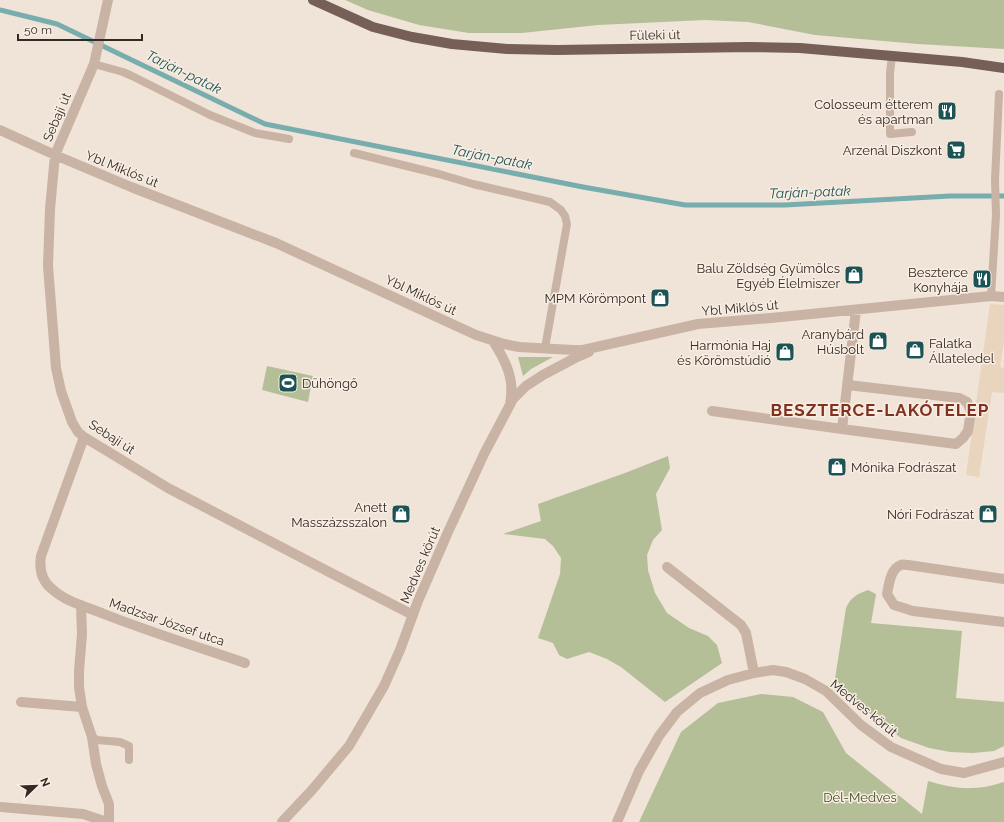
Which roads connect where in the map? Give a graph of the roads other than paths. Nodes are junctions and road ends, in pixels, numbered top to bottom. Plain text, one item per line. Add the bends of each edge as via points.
1 (108, 0) edge
2 (313, 0) edge
3 (892, 56) junction
4 (94, 64) junction
5 (1004, 68) edge
6 (999, 94) dead end
7 (0, 130) edge
8 (912, 132) dead end
9 (289, 139) dead end
10 (354, 153) dead end
11 (55, 155) junction
12 (991, 296) junction
13 (1004, 297) edge
14 (856, 310) junction
15 (493, 341) junction
16 (605, 345) junction
17 (545, 348) junction
18 (848, 385) junction
19 (510, 405) junction
20 (712, 411) dead end
21 (842, 429) junction
22 (84, 437) junction
23 (667, 567) dead end
24 (1004, 579) edge
25 (81, 605) junction
26 (413, 615) junction
27 (1004, 622) edge
28 (245, 663) dead end
29 (754, 673) junction
30 (21, 702) dead end
31 (82, 707) junction
32 (92, 737) junction
33 (129, 760) dead end
34 (1004, 762) edge
35 (1, 807) edge
36 (108, 822) edge
37 (282, 822) edge
38 (616, 822) edge

1 - 4 street, Sebaji út
2 - 3 main road, Füleki út via 373,27 452,44 557,50 792,48
3 - 5 main road, Füleki út
3 - 8 lane via 890,134
4 - 9 lane via 123,72 210,115 254,133
4 - 11 street, Sebaji út
6 - 12 lane
7 - 11 street, Ybl Miklós út
10 - 17 lane via 550,202 561,210 567,224
11 - 15 street, Ybl Miklós út via 276,243
11 - 22 street, Sebaji út via 48,266 55,362 61,391 72,422
12 - 13 street, Ybl Miklós út
12 - 14 street, Ybl Miklós út
14 - 16 street, Ybl Miklós út via 698,324
14 - 18 street
15 - 17 street, Ybl Miklós út via 519,347
15 - 19 street via 509,376
16 - 17 street, Ybl Miklós út via 578,350
16 - 19 street, Medves körút via 543,375 526,386
18 - 21 street
18 - 21 street via 959,398 967,402 971,411 968,431 956,444
19 - 26 street, Medves körút via 484,454
20 - 21 street
22 - 25 street, Madzsar József utca via 40,565 43,577 52,590
22 - 26 street, Sebaji út via 168,488
23 - 29 street via 740,625 746,633
24 - 27 street via 900,565 894,571 887,594 894,605 913,611
25 - 28 street, Madzsar József utca
25 - 31 street via 79,687
26 - 37 street, Medves körút via 384,686 349,746
29 - 34 street, Medves körút via 773,670 805,679 826,691 861,725 891,747 940,769 964,773
29 - 38 street, Medves körút via 728,680 700,693 677,712 659,736 639,771
30 - 31 street
31 - 32 street
32 - 33 lane via 130,746
32 - 36 street via 96,764 109,804
35 - 36 street via 83,814

